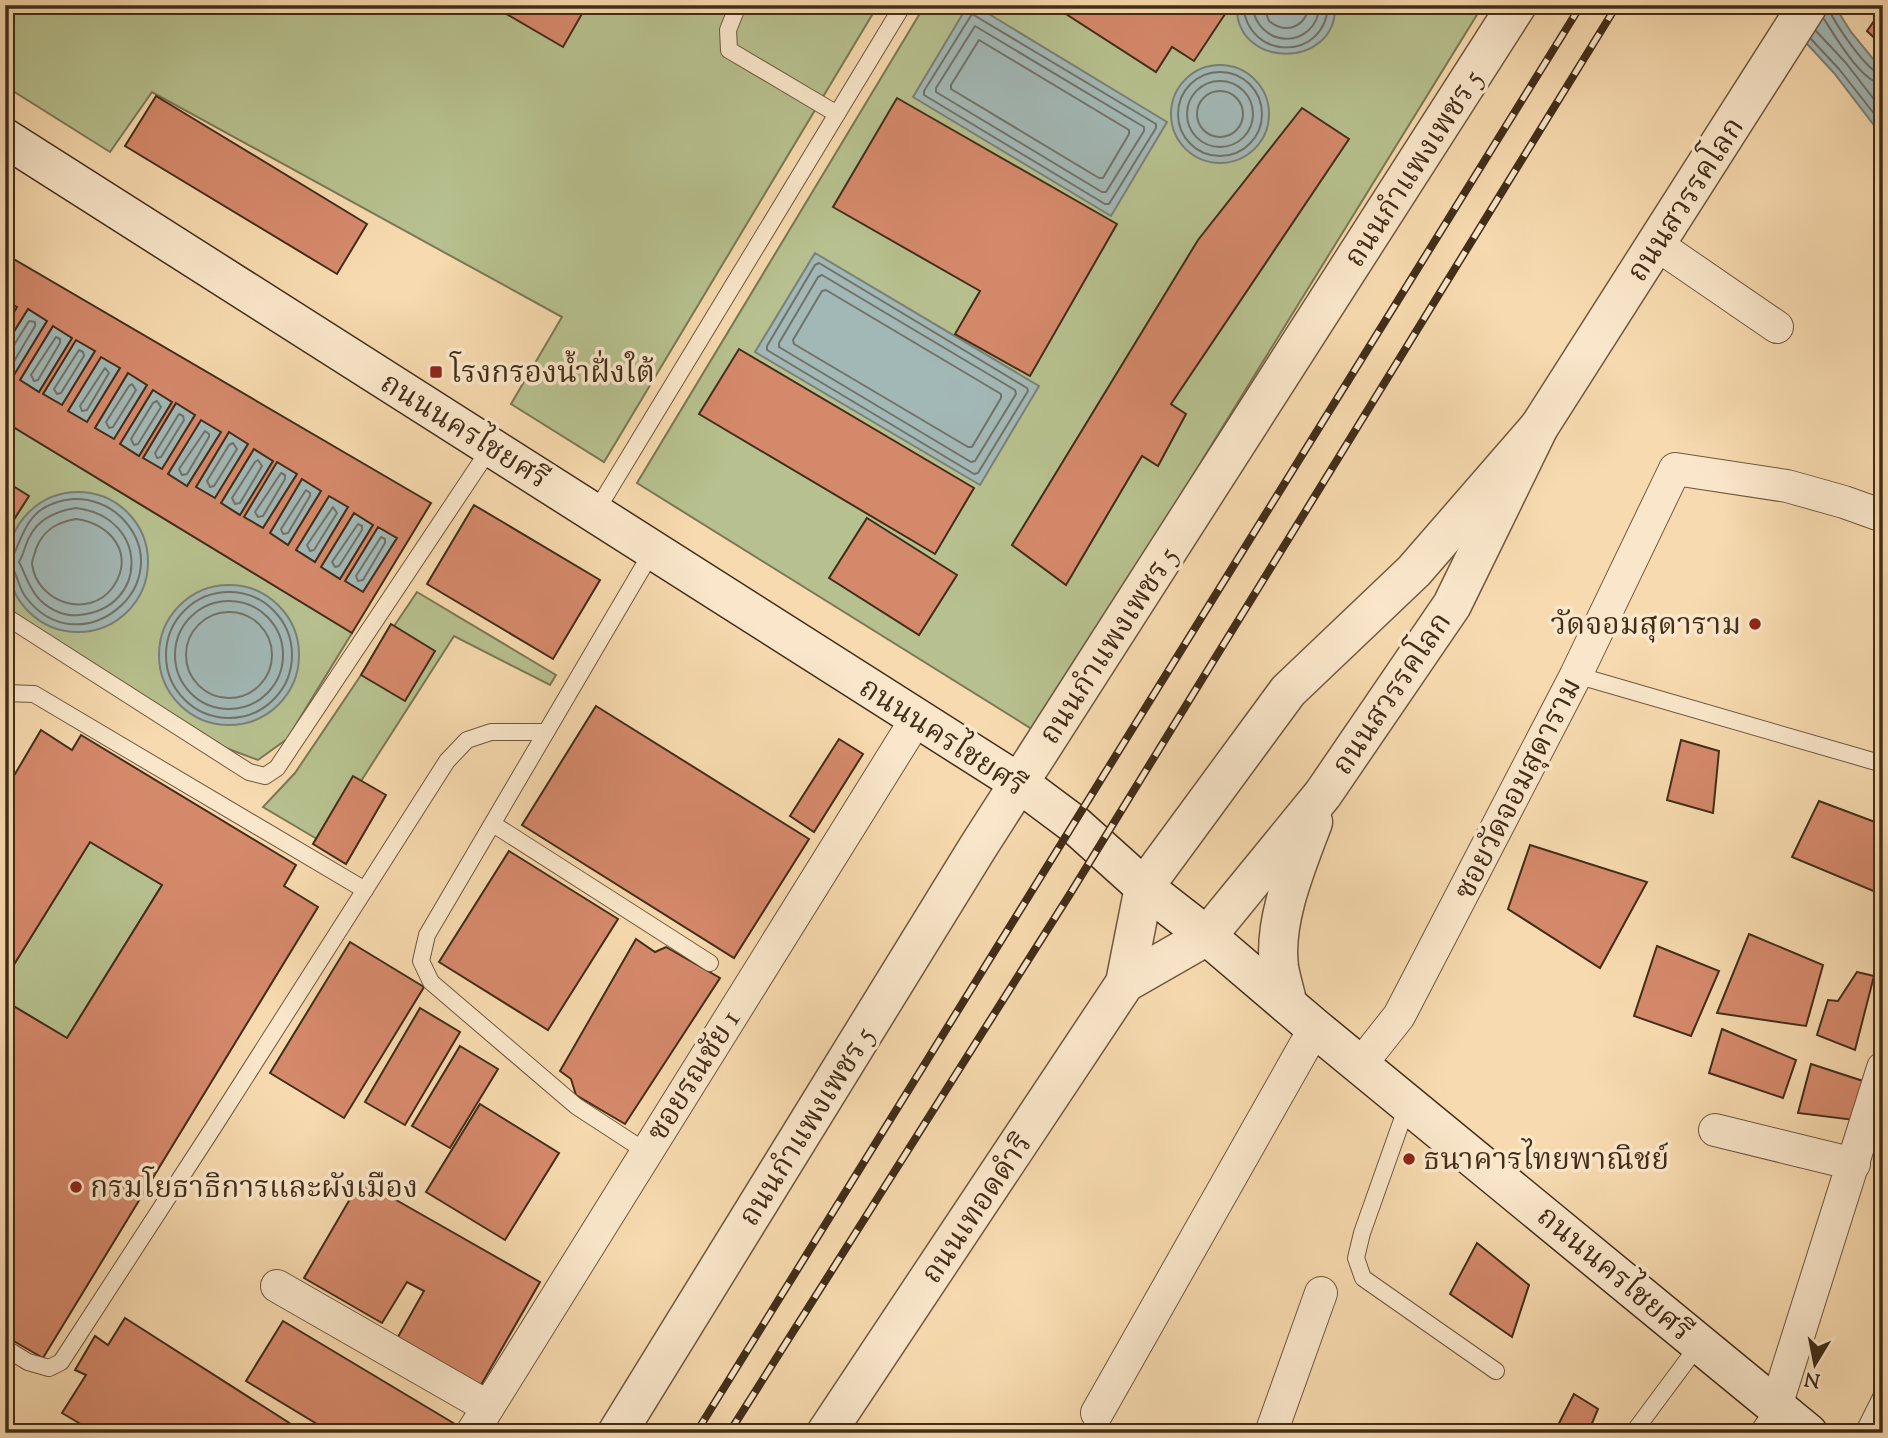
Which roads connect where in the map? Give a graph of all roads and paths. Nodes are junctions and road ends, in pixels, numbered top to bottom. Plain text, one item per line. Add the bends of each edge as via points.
1 (738, 5) edge
2 (903, 5) edge
3 (1517, 5) edge
4 (1808, 5) edge
5 (837, 114) junction
6 (5, 138) edge
7 (1656, 244) junction
8 (1777, 327) dead end
9 (1539, 427) junction
10 (491, 447) junction
11 (596, 513) junction
12 (1883, 516) edge
13 (653, 550) junction
14 (5, 616) edge
15 (1576, 676) junction
16 (5, 692) edge
17 (917, 718) junction
18 (546, 732) junction
19 (1883, 764) edge
20 (1019, 783) junction
21 (1323, 794) junction
22 (493, 824) junction
23 (1144, 887) junction
24 (365, 890) junction
25 (1207, 936) junction
26 (710, 963) dead end
27 (1125, 983) junction
28 (1301, 1016) junction
29 (1361, 1064) junction
30 (1883, 1068) edge
31 (1409, 1102) junction
32 (1715, 1130) dead end
33 (645, 1151) junction
34 (1854, 1164) junction
35 (276, 1286) dead end
36 (1321, 1293) dead end
37 (1700, 1343) junction
38 (5, 1348) edge
39 (1496, 1371) dead end
40 (1883, 1393) edge
41 (1097, 1413) dead end
42 (1767, 1419) edge
43 (480, 1420) edge
44 (617, 1433) edge
45 (826, 1433) edge
46 (1271, 1433) edge
47 (1633, 1433) edge
48 (1808, 1433) edge
49 (1863, 1433) edge

1 - 5 lane via 728,30 729,50
2 - 5 lane
3 - 20 street, ถนนกำแพงเพชร 5
4 - 7 street, ถนนสวรรคโลก
5 - 11 lane
6 - 10 street, ถนนนครไชยศรี
7 - 8 street
7 - 9 street, ถนนสวรรคโลก
9 - 21 street, ถนนสวรรคโลก via 1452,605
9 - 23 street, ถนนสวรรคโลก via 1414,571 1288,691
10 - 11 street, ถนนนครไชยศรี
10 - 14 lane via 277,768 265,776 249,772
11 - 13 street, ถนนนครไชยศรี
12 - 15 street, ซอยวัดจอมสุดาราม via 1787,486 1675,469
13 - 17 street, ถนนนครไชยศรี
13 - 18 lane
15 - 19 lane
15 - 29 street, ซอยวัดจอมสุดาราม via 1399,1016
16 - 24 lane via 34,694
17 - 20 street, ถนนนครไชยศรี
17 - 33 street, ซอยรณชัย 1
18 - 22 lane
18 - 24 lane via 491,732 467,740 447,761
20 - 23 street, ถนนนครไชยศรี
20 - 44 street, ถนนกำแพงเพชร 5
21 - 25 street, ถนนสวรรคโลก
21 - 28 street via 1289,886 1281,930 1279,965
22 - 26 lane
22 - 33 lane via 427,935 421,961 431,982 576,1106
23 - 25 street, ถนนนครไชยศรี
23 - 27 street, ถนนเทอดดำริ
24 - 38 lane via 61,1362 49,1368
25 - 27 street, ถนนเทอดดำริ
25 - 28 street, ถนนนครไชยศรี
27 - 45 street, ถนนเทอดดำริ
28 - 29 street, ถนนนครไชยศรี
28 - 41 street
29 - 31 street, ถนนนครไชยศรี
30 - 34 street
31 - 37 street, ถนนนครไชยศรี
31 - 39 lane via 1356,1258 1363,1278
32 - 34 street
33 - 43 street, ซอยรณชัย 1
34 - 42 street
35 - 43 street
36 - 46 street
37 - 42 street, ถนนนครไชยศรี
37 - 47 lane
40 - 49 lane
42 - 48 street, ถนนนครไชยศรี

